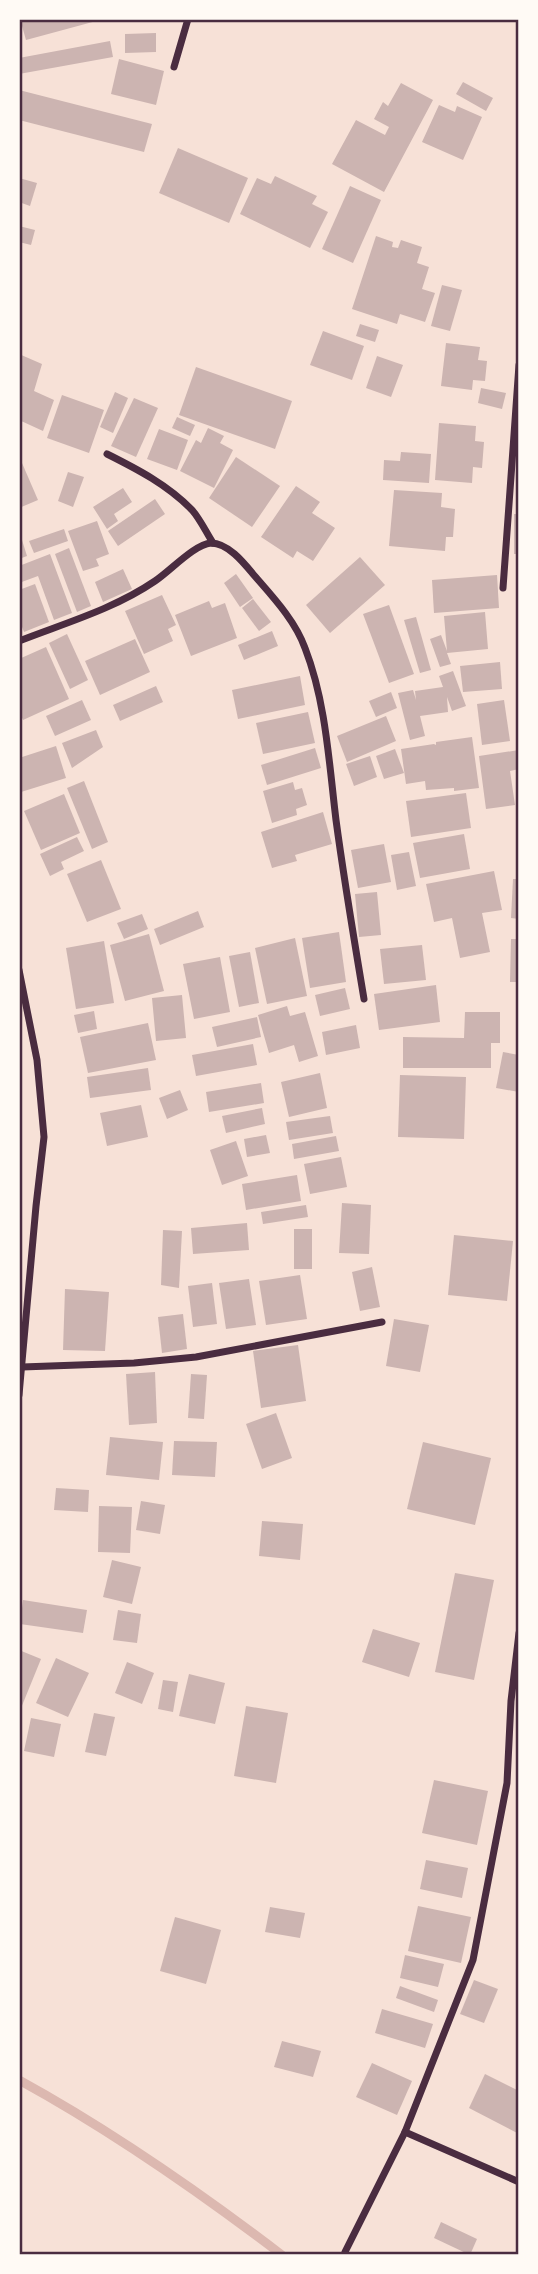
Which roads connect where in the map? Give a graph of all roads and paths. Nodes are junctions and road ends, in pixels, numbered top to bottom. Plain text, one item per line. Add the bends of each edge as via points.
1 (188, 19) edge
2 (174, 67) dead end
3 (519, 365) edge
4 (107, 454) dead end
5 (213, 543) junction
6 (503, 588) dead end
7 (19, 642) edge
8 (19, 970) edge
9 (364, 999) dead end
10 (23, 1303) edge
11 (382, 1322) dead end
12 (22, 1367) junction
13 (19, 1395) edge
14 (519, 1633) edge
15 (405, 2132) junction
16 (519, 2182) edge
17 (345, 2252) dead end

1 - 2 street
3 - 6 street
4 - 5 street via 174,494 194,512
5 - 7 street via 199,546 127,599
5 - 9 street via 245,564 284,610 304,645 320,705
8 - 10 street via 37,1060 44,1137
10 - 12 street
11 - 12 street via 196,1357
12 - 13 street
14 - 15 street via 507,1783 472,1960
15 - 16 street
15 - 17 street

